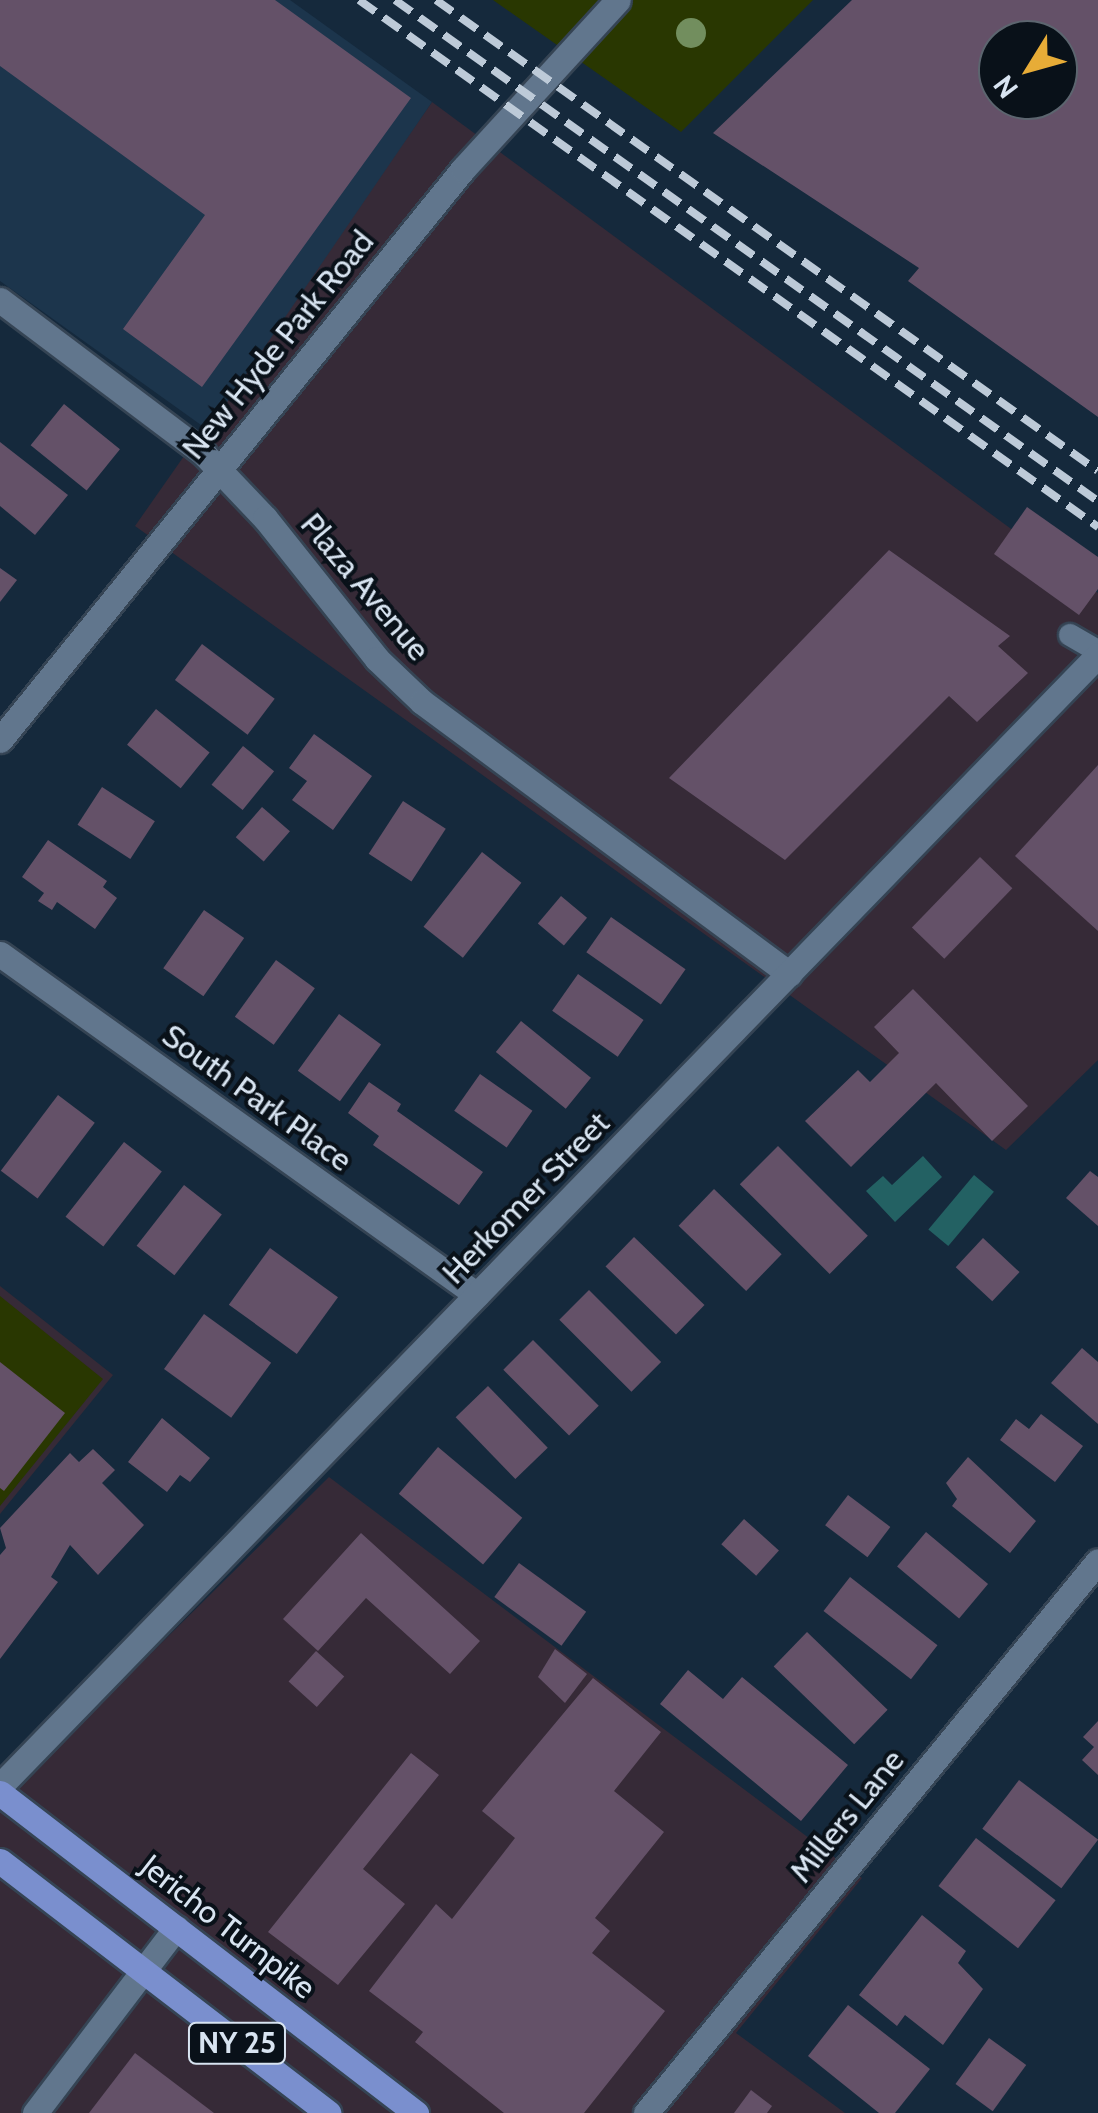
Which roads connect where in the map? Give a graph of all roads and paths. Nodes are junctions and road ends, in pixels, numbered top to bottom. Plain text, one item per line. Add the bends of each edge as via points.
1 (618, 0) edge
2 (0, 300) edge
3 (220, 470) junction
4 (1070, 635) dead end
5 (1098, 653) edge
6 (0, 740) edge
7 (0, 954) edge
8 (788, 974) junction
9 (476, 1295) junction
10 (1098, 1561) edge
11 (0, 1790) edge
12 (0, 1861) edge
13 (176, 1928) junction
14 (144, 1972) junction
15 (35, 2113) edge
16 (328, 2113) edge
17 (416, 2113) edge
18 (646, 2113) edge

1 - 3 street, New Hyde Park Road via 463,169
2 - 3 street, Plaza Avenue via 165,420
3 - 6 street, New Hyde Park Road
3 - 8 street, Plaza Avenue via 400,682
4 - 5 lane
5 - 8 street, Herkomer Street
7 - 9 street, South Park Place
8 - 9 street, Herkomer Street
9 - 11 street, Herkomer Street
10 - 18 street, Millers Lane
11 - 13 main road, Jericho Turnpike / NY 25
12 - 14 main road, NY 25
13 - 14 street
13 - 17 main road, Jericho Turnpike / NY 25
14 - 15 street
14 - 16 main road, NY 25

